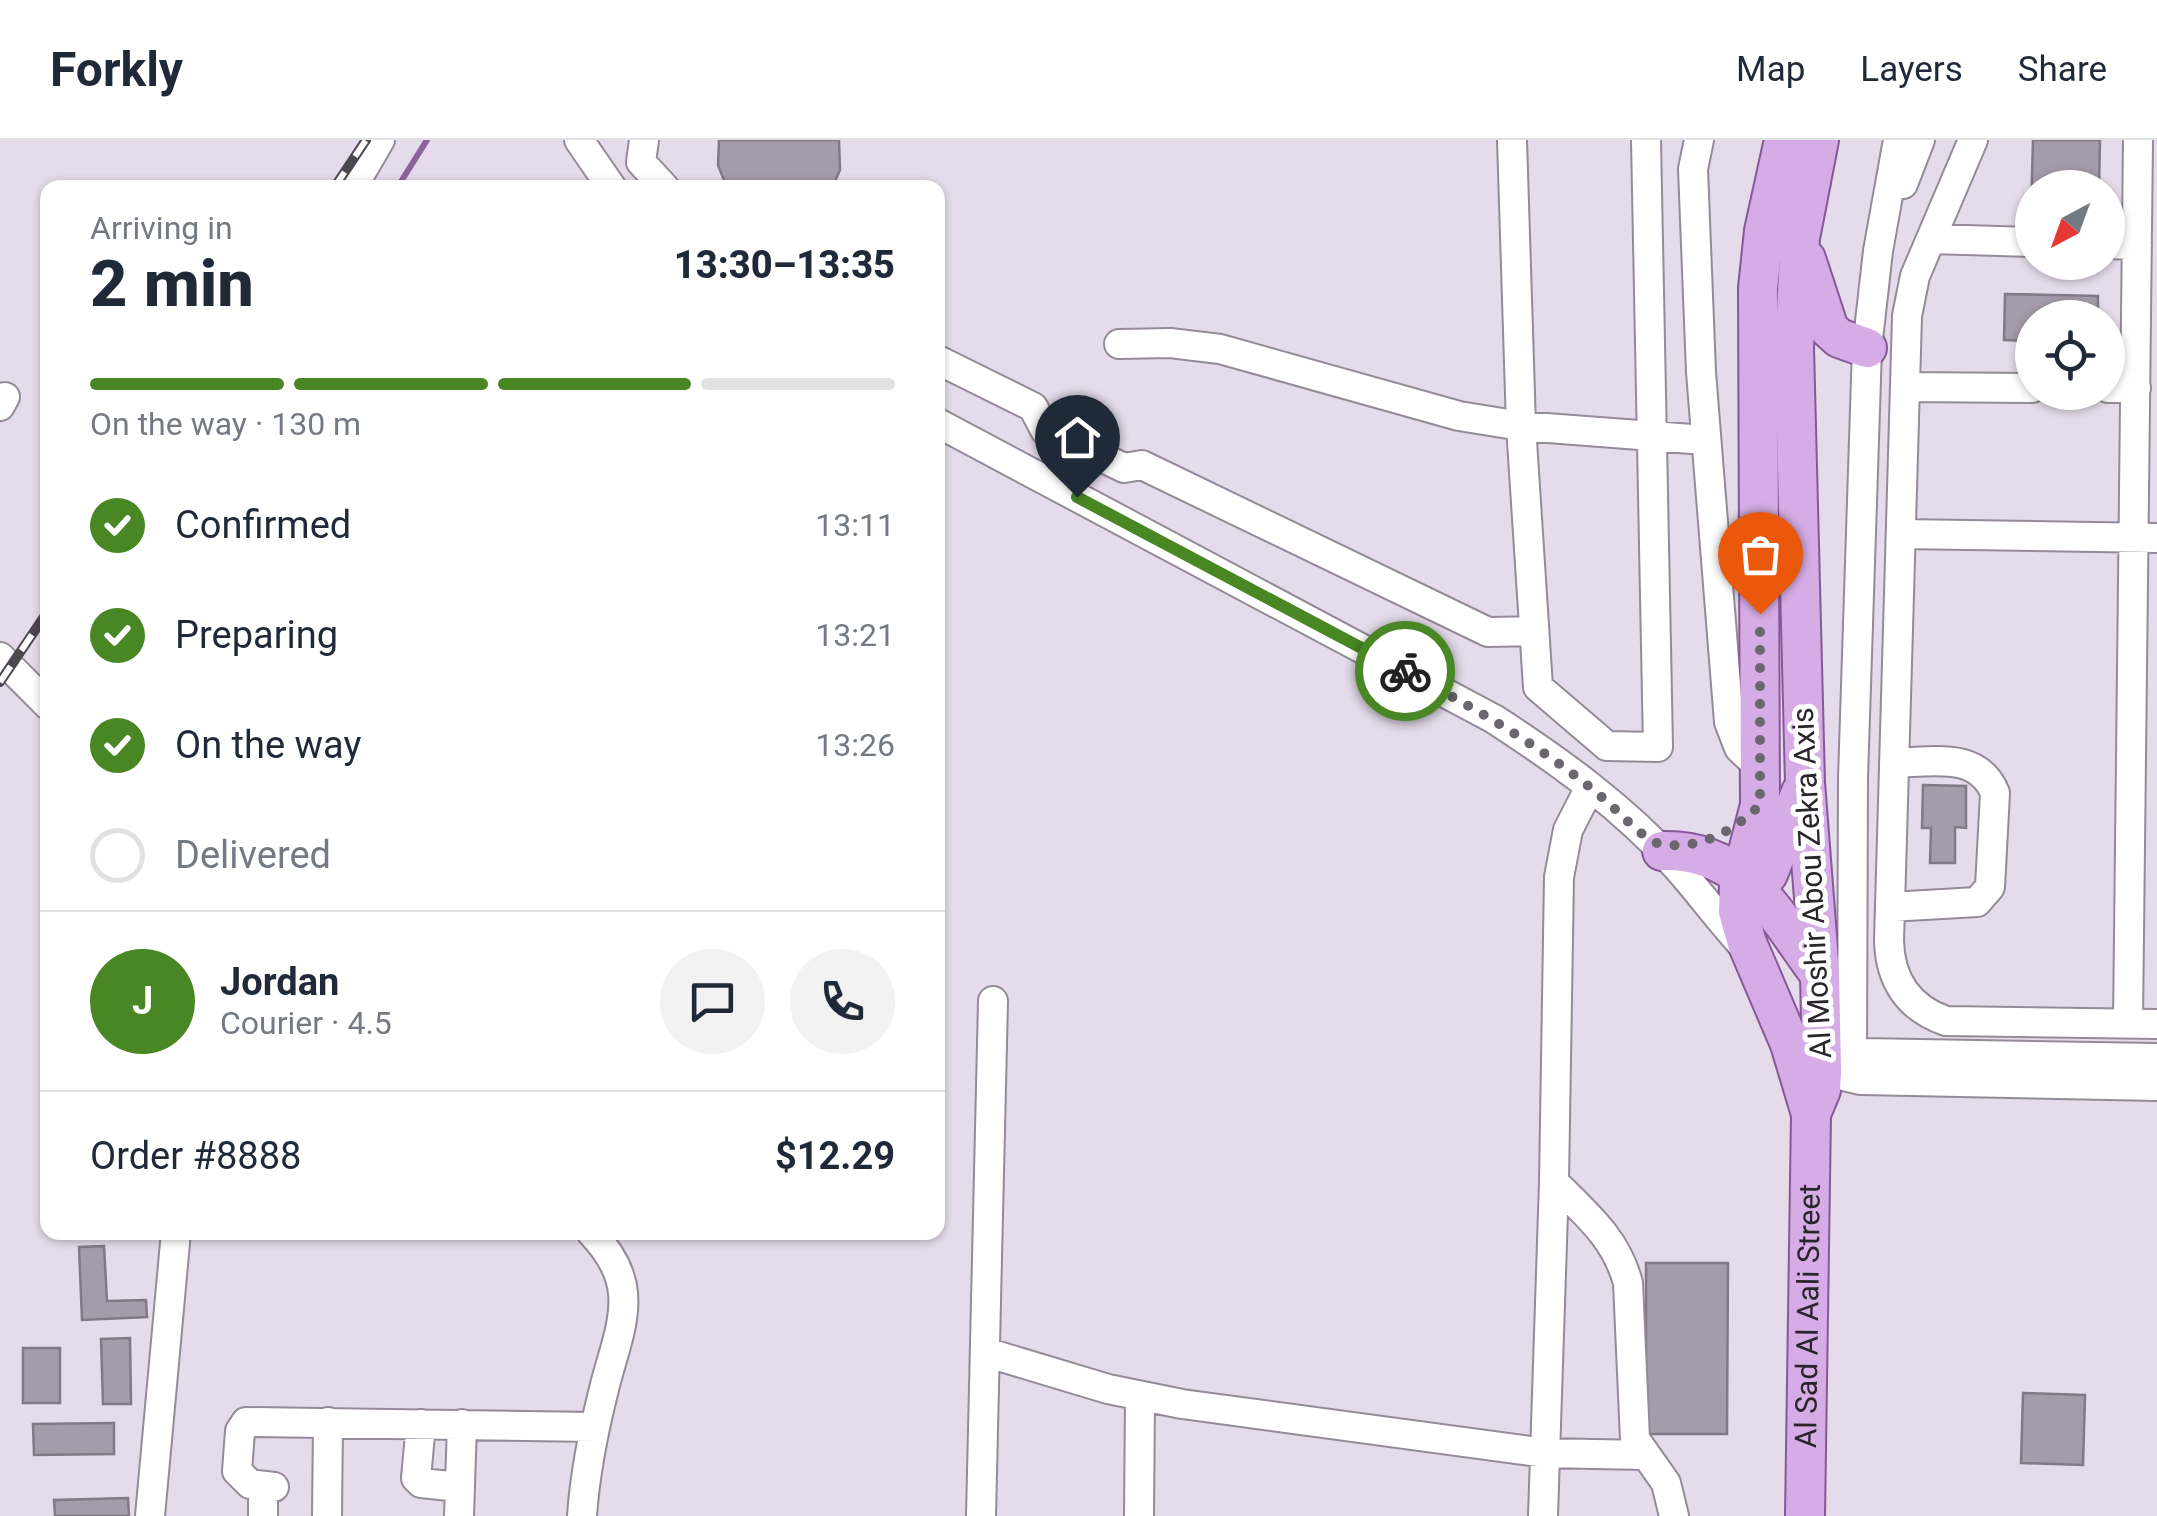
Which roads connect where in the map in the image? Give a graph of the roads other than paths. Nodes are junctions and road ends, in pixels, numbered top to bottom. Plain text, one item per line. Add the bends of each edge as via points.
1 (380, 140) edge
2 (579, 140) edge
3 (644, 140) edge
4 (1512, 140) edge
5 (1646, 140) edge
6 (1699, 140) edge
7 (1784, 140) edge
8 (1819, 140) edge
9 (1898, 140) edge
10 (1920, 140) edge
11 (1973, 140) edge
12 (2138, 140) edge
13 (357, 180) edge
14 (606, 180) edge
15 (658, 180) edge
16 (1800, 238) junction
17 (1931, 239) junction
18 (2015, 241) edge
19 (2125, 245) edge
20 (2137, 245) junction
21 (1878, 251) junction
22 (1119, 344) dead end
23 (1868, 348) junction
24 (2125, 359) edge
25 (945, 363) edge
26 (1905, 388) junction
27 (2015, 388) edge
28 (2125, 408) edge
29 (1521, 426) junction
30 (945, 428) edge
31 (1652, 436) junction
32 (1705, 440) junction
33 (1901, 534) junction
34 (2145, 538) edge
35 (1534, 631) junction
36 (0, 658) edge
37 (40, 696) edge
38 (1894, 763) junction
39 (1805, 783) junction
40 (1760, 786) junction
41 (1590, 787) junction
42 (1663, 853) junction
43 (1745, 887) junction
44 (1890, 907) junction
45 (1754, 958) junction
46 (1820, 974) junction
47 (994, 1002) dead end
48 (2128, 1024) junction
49 (2157, 1024) edge
50 (2157, 1058) edge
51 (1837, 1063) junction
52 (2157, 1086) edge
53 (1811, 1114) junction
54 (1554, 1182) junction
55 (175, 1240) edge
56 (598, 1240) edge
57 (985, 1352) junction
58 (1140, 1396) junction
59 (328, 1422) junction
60 (420, 1424) junction
61 (462, 1424) junction
62 (594, 1427) junction
63 (1545, 1453) junction
64 (1644, 1454) junction
65 (460, 1487) junction
66 (150, 1516) edge
67 (263, 1516) edge
68 (327, 1516) edge
69 (458, 1516) edge
70 (582, 1516) edge
71 (981, 1516) edge
72 (1139, 1516) edge
73 (1543, 1516) edge
74 (1674, 1516) edge
75 (1806, 1516) edge

1 - 13 street
2 - 14 street
3 - 15 street via 641,162
4 - 29 street
5 - 31 street
6 - 32 street via 1693,169
7 - 40 main road, Al Moshir Abou Zekra Axis via 1758,288
8 - 16 main road, Al Moshir Abou Zekra Axis
9 - 21 street
10 - 21 street
11 - 17 street
12 - 20 street
16 - 23 main road via 1830,329
16 - 39 main road, Al Moshir Abou Zekra Axis via 1794,348
17 - 18 street
17 - 26 street via 1910,295
19 - 20 street
20 - 24 street
21 - 23 street
22 - 29 street via 1220,349 1459,416
23 - 51 street
25 - 35 street via 1033,407 1044,430 1124,468 1142,466 1488,632
26 - 27 street
26 - 33 street
28 - 34 street
29 - 31 street
29 - 35 street
30 - 41 street via 1494,719
31 - 32 street
31 - 35 street via 1658,747 1608,746 1538,686
32 - 40 street via 1729,722
33 - 34 street
33 - 38 street
34 - 48 street
36 - 37 street
38 - 44 street
38 - 44 street via 1976,767 1995,793 1985,895 1977,902
39 - 43 main road via 1768,874
39 - 46 main road, Al Moshir Abou Zekra Axis
40 - 42 main road via 1737,825
40 - 43 main road, Al Moshir Abou Zekra Axis
41 - 42 street
41 - 54 street via 1568,830 1559,877
42 - 43 main road via 1704,855
42 - 45 street
43 - 45 main road, Al Moshir Abou Zekra Axis via 1741,927
43 - 46 main road
44 - 48 street via 1893,973 1928,1015 1946,1021
45 - 53 main road, Al Moshir Abou Zekra Axis
46 - 51 main road, Al Moshir Abou Zekra Axis
47 - 57 street
48 - 49 street
50 - 51 street
51 - 52 street via 1860,1080
51 - 53 main road, Al Moshir Abou Zekra Axis
53 - 75 main road, Al Sad Al Aali Street
54 - 63 street
54 - 64 street via 1622,1260 1632,1422
55 - 66 street
56 - 62 street via 623,1292
57 - 58 street
57 - 71 street
58 - 63 street
58 - 72 street
59 - 60 street
59 - 67 street via 250,1420 240,1430 238,1471 244,1481 269,1487
59 - 68 street
60 - 61 street
60 - 65 street via 416,1478
61 - 62 street
61 - 65 street
62 - 70 street
63 - 64 street
63 - 73 street
64 - 74 street via 1666,1482
65 - 69 street

